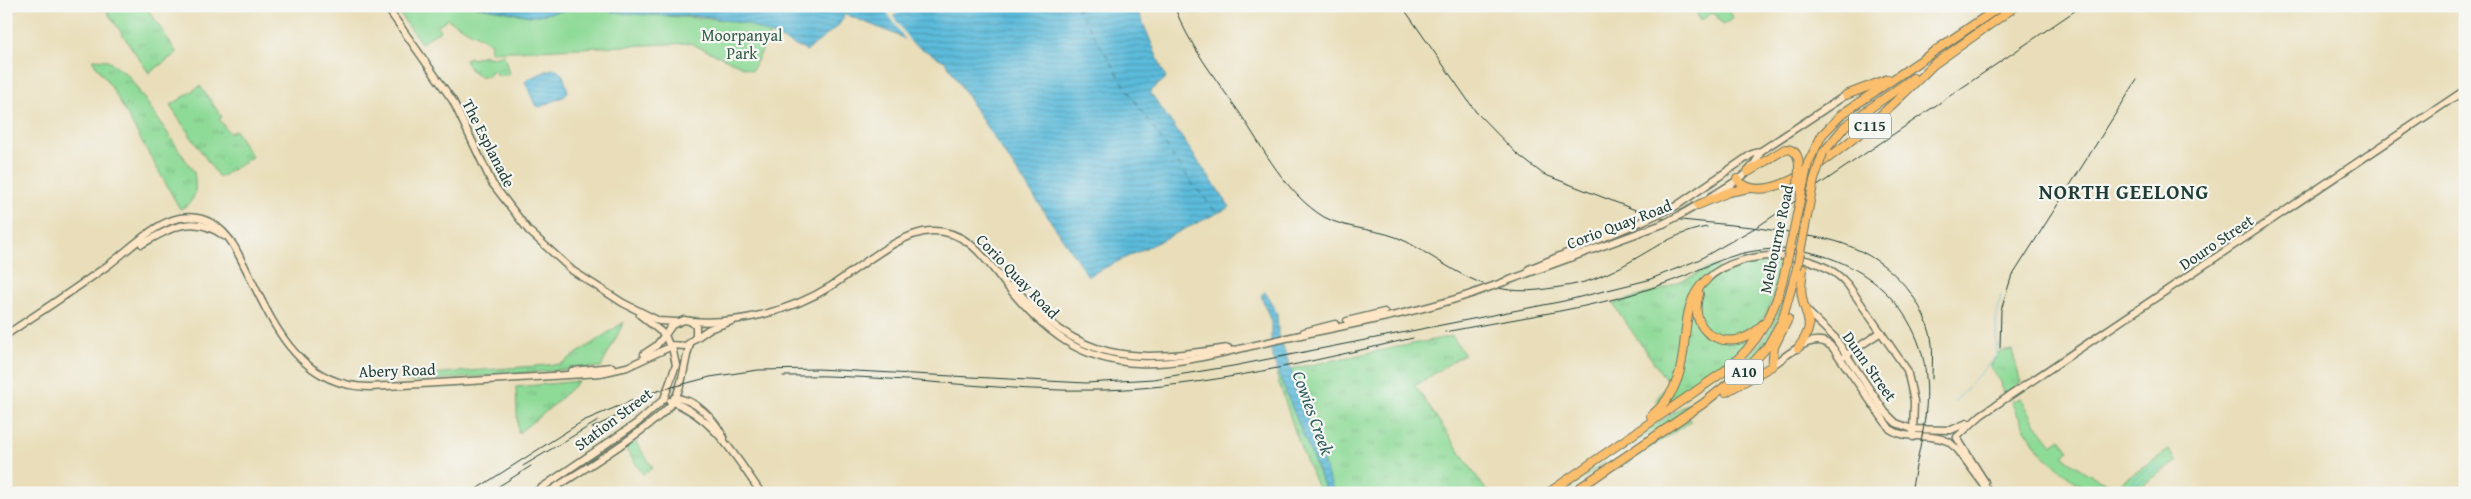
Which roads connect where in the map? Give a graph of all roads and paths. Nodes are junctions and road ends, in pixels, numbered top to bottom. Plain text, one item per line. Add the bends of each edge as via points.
1 (386, 6) edge
2 (2002, 6) edge
3 (2016, 6) edge
4 (1944, 45) junction
5 (1950, 53) junction
6 (1935, 63) junction
7 (1903, 73) junction
8 (2465, 90) edge
9 (1846, 95) joint
10 (1761, 151) junction
11 (1730, 169) junction
12 (1748, 172) junction
13 (1737, 179) junction
14 (1754, 187) junction
15 (1698, 205) junction
16 (1796, 214) junction
17 (1800, 269) junction
18 (1707, 279) junction
19 (1795, 279) junction
20 (1504, 282) junction
21 (1776, 305) junction
22 (634, 310) junction
23 (1808, 311) junction
24 (745, 317) junction
25 (690, 321) junction
26 (676, 322) junction
27 (1881, 332) junction
28 (6, 335) edge
29 (665, 335) junction
30 (695, 338) junction
31 (690, 344) junction
32 (672, 346) junction
33 (1798, 348) junction
34 (1847, 355) junction
35 (1840, 359) junction
36 (1772, 366) junction
37 (558, 374) junction
38 (664, 399) junction
39 (674, 400) junction
40 (1704, 403) junction
41 (1981, 415) junction
42 (1896, 423) junction
43 (1950, 430) junction
44 (1892, 431) junction
45 (1914, 433) junction
46 (1957, 437) junction
47 (1628, 438) junction
48 (1948, 442) junction
49 (1607, 452) junction
50 (1615, 463) junction
51 (1990, 492) edge
52 (534, 493) edge
53 (547, 493) edge
54 (760, 493) edge
55 (1548, 493) edge
56 (1572, 493) edge

1 - 22 main road, The Esplanade via 453,101 484,169 513,213 573,271
2 - 4 highway, Melbourne Road / A10
3 - 5 highway, Melbourne Road
4 - 5 highway
4 - 7 highway, Melbourne Road / A10
5 - 6 highway, Melbourne Road
6 - 14 highway, C115 via 1875,122 1812,169 1785,184
6 - 17 highway, Melbourne Road, bridge via 1845,126 1824,153 1805,227
7 - 9 highway, C115
7 - 16 highway, Melbourne Road / A10, bridge via 1835,121 1817,143 1808,163
8 - 41 main road, Douro Street
9 - 10 main road, Corio Quay Road / C115
10 - 11 main road, Corio Quay Road / C115
10 - 12 main road, Corio Quay Road
11 - 13 main road
11 - 20 main road, Corio Quay Road / C115, bridge via 1676,206 1546,260
12 - 13 main road, Corio Quay Road / C115
12 - 16 highway, C115, bridge via 1785,149 1797,154
13 - 14 highway via 1743,185
13 - 15 main road, Corio Quay Road / C115
14 - 15 highway, C115 via 1729,192
15 - 20 main road, Corio Quay Road / C115, bridge via 1663,224
16 - 21 highway, Melbourne Road / A10, bridge
17 - 19 highway, Melbourne Road / A10
17 - 23 highway via 1802,295
18 - 21 highway via 1698,295 1697,312 1704,328 1721,340 1735,342 1749,337
18 - 27 main road via 1729,265 1763,256 1817,264 1845,281
18 - 47 highway via 1690,304 1682,371 1675,389 1661,408
19 - 36 highway via 1792,309 1774,347
19 - 40 highway, Melbourne Road / A10 via 1782,321 1767,347 1744,373
20 - 24 main road, Corio Quay Road / C115, bridge via 1428,307 1208,356 1164,362 1124,362 1091,350 1053,325 1018,293 981,248 959,232 936,228 918,230 896,240 808,300
21 - 47 highway, Melbourne Road / A10 via 1761,334 1741,358
22 - 26 main road, The Esplanade via 659,321
22 - 29 main road, The Esplanade
23 - 33 highway via 1809,328
23 - 34 main road, Dunn Street
24 - 25 main road, Corio Quay Road / C115
24 - 30 main road, Corio Quay Road / C115 via 709,329
25 - 26 main road, C115
25 - 30 main road via 696,327
26 - 29 main road
27 - 34 main road
27 - 45 main road via 1907,370 1914,401
28 - 37 main road, Abery Road via 167,223 180,218 220,228 234,246 291,350 313,370 334,381 371,387
29 - 32 main road via 666,342
29 - 37 main road, Abery Road via 650,350 629,362
30 - 31 main road, C115
31 - 32 main road
31 - 39 main road, Station Street
32 - 37 main road, Abery Road via 617,370
32 - 38 main road, Station Street via 676,365
33 - 35 main road, Dunn Street via 1811,342 1825,342
33 - 36 main road
34 - 35 main road
34 - 42 main road, Dunn Street
35 - 44 main road, Dunn Street
36 - 40 highway
38 - 39 main road
38 - 52 main road, Station Street via 636,423
39 - 53 main road, Station Street via 641,430
39 - 54 main road via 684,399 717,424 726,444
40 - 50 highway, Melbourne Road / A10
41 - 43 main road, Douro Street
41 - 46 main road, Douro Street
42 - 44 main road
42 - 45 main road, Dunn Street
43 - 45 main road
43 - 46 main road
43 - 48 main road via 1945,434
44 - 45 main road
45 - 48 main road
46 - 48 main road, Douro Street
46 - 51 main road
47 - 49 highway, Melbourne Road / A10
48 - 51 main road via 1962,454
49 - 50 highway
49 - 55 highway, Melbourne Road / A10
50 - 56 highway, Melbourne Road / A10

